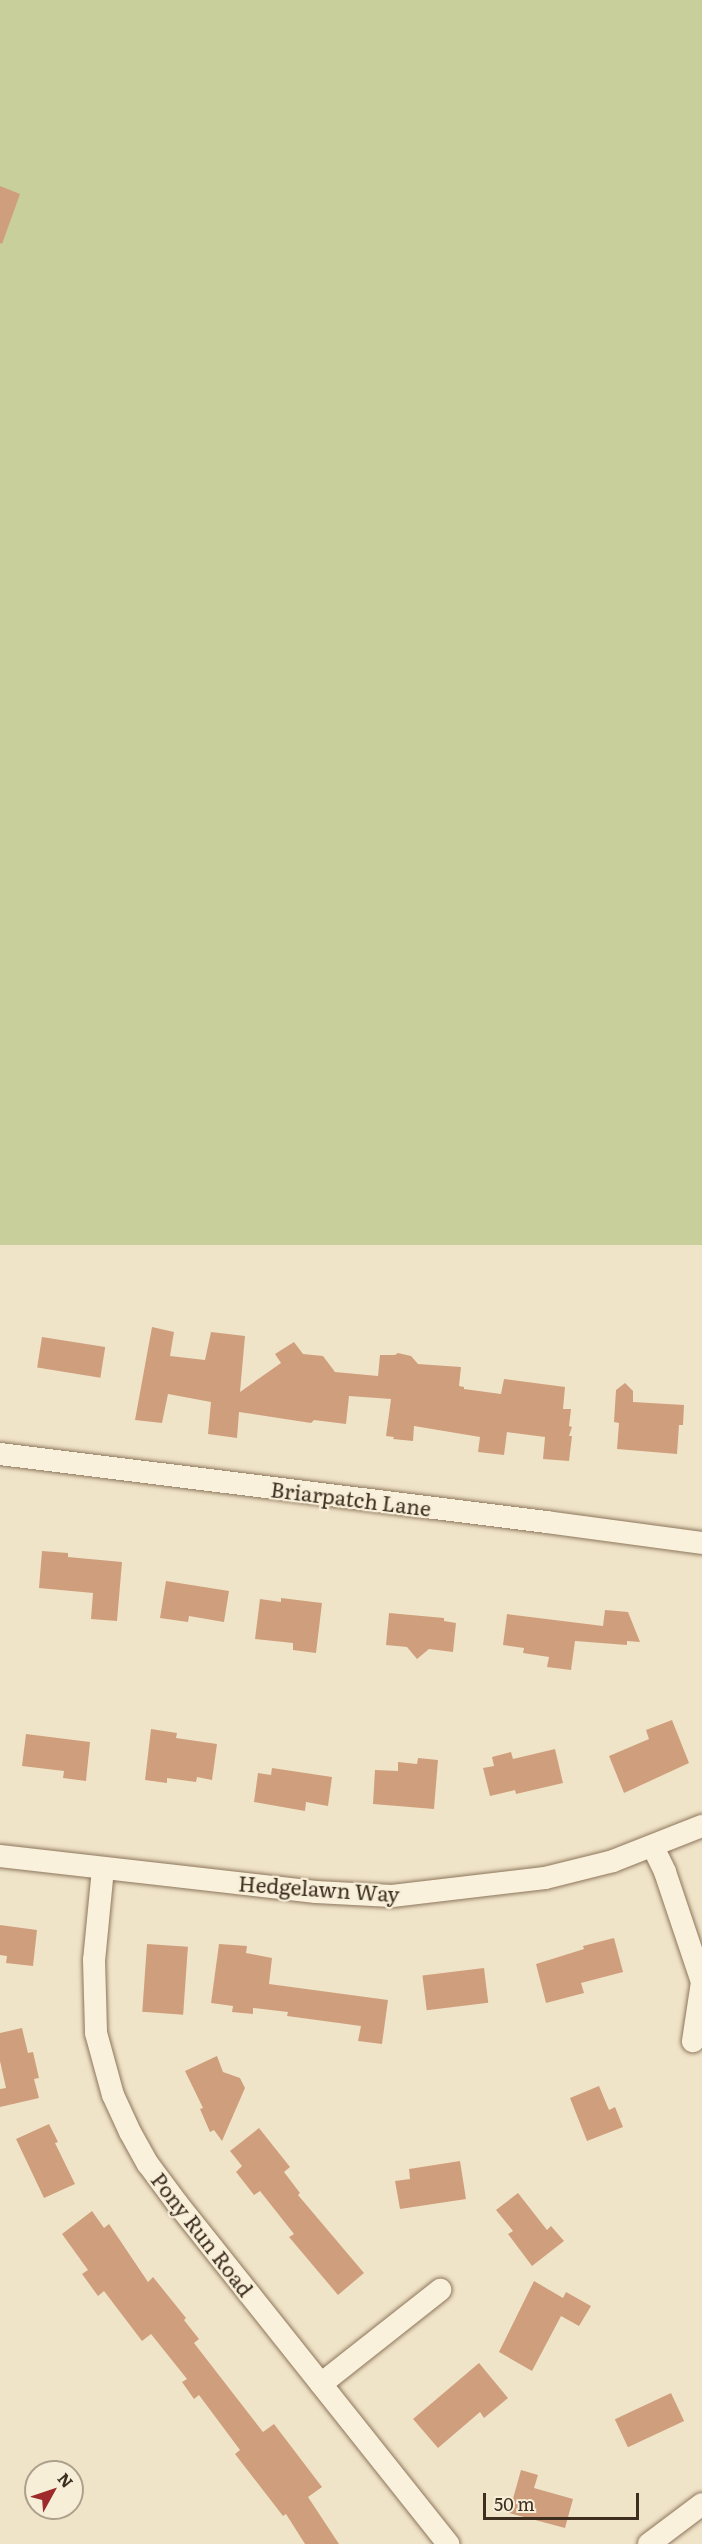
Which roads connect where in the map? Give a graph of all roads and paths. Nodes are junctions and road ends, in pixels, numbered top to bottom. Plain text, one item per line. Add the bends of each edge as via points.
1 (0, 1454) edge
2 (702, 1544) edge
3 (702, 1826) edge
4 (653, 1847) junction
5 (0, 1856) edge
6 (103, 1869) junction
7 (693, 2041) dead end
8 (440, 2290) dead end
9 (321, 2385) junction
10 (702, 2504) edge
11 (448, 2544) edge
12 (649, 2544) edge

1 - 2 street, Briarpatch Lane
3 - 4 street, Hedgelawn Way
4 - 6 street, Hedgelawn Way via 545,1878 392,1896 316,1892
4 - 7 street via 702,1982
5 - 6 street, Hedgelawn Way
6 - 9 street, Pony Run Road via 93,2005 96,2033 113,2095 148,2164
8 - 9 street
9 - 11 street, Pony Run Road
10 - 12 street

